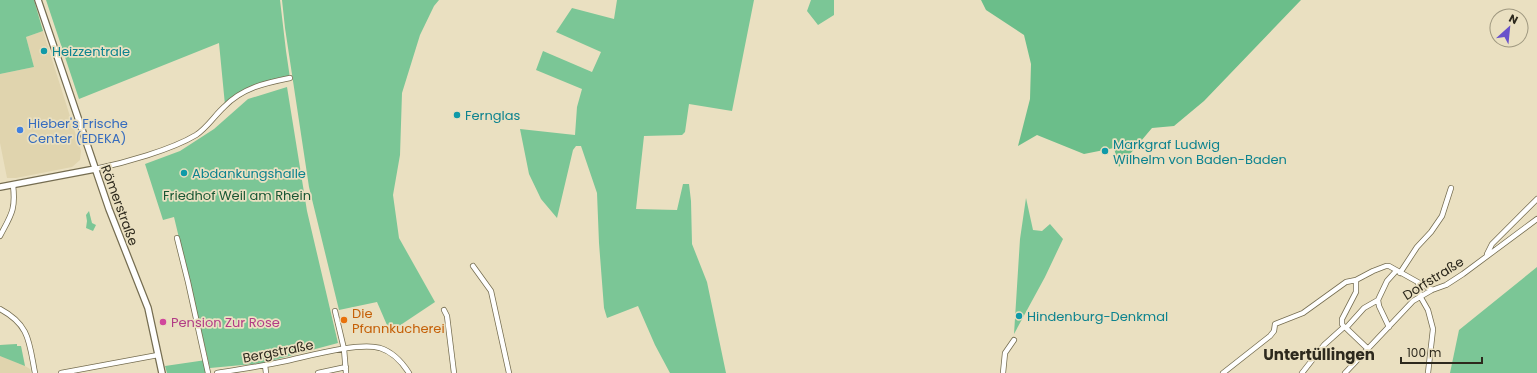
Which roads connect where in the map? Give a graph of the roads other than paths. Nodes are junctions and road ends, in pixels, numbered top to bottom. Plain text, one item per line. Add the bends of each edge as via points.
1 (38, 0) edge
2 (290, 78) dead end
3 (95, 169) junction
4 (13, 185) junction
5 (0, 187) edge
6 (1451, 188) dead end
7 (1537, 199) edge
8 (1537, 219) edge
9 (0, 236) edge
10 (177, 238) dead end
11 (1486, 256) junction
12 (474, 266) dead end
13 (1398, 272) junction
14 (1356, 280) junction
15 (1418, 283) junction
16 (1432, 290) junction
17 (1420, 296) junction
18 (1378, 300) junction
19 (0, 309) edge
20 (444, 310) dead end
21 (335, 311) dead end
22 (1345, 327) junction
23 (1389, 327) junction
24 (1014, 340) dead end
25 (344, 349) junction
26 (1368, 349) junction
27 (158, 355) junction
28 (265, 365) junction
29 (346, 368) junction
30 (35, 373) edge
31 (61, 373) edge
32 (162, 373) edge
33 (208, 373) edge
34 (217, 373) edge
35 (266, 373) edge
36 (318, 373) edge
37 (346, 373) edge
38 (409, 373) edge
39 (454, 373) edge
40 (509, 373) edge
41 (1003, 373) edge
42 (1223, 373) edge
43 (1302, 373) edge
44 (1345, 373) edge
45 (1428, 373) edge

1 - 3 street, Römerstraße
2 - 3 street via 272,81 243,92 225,105 198,134 188,139 136,158
3 - 4 street
3 - 27 street, Römerstraße via 148,308
4 - 5 street
4 - 9 street via 15,201 12,214
6 - 13 street via 1439,220
7 - 11 street via 1492,244
8 - 11 street, Dorfstraße
10 - 33 street
11 - 16 street, Dorfstraße via 1463,274
12 - 40 street via 491,291
13 - 14 street via 1386,266
13 - 15 street
13 - 18 street via 1387,281
14 - 22 street via 1356,292 1342,319
14 - 42 street via 1346,282 1303,313 1275,324 1270,336
15 - 16 street
15 - 17 street
16 - 17 street, Dorfstraße
17 - 23 street, Dorfstraße via 1405,308
17 - 45 street via 1428,310 1433,331
18 - 22 street via 1364,308
18 - 23 street
19 - 30 street via 12,315 25,330
20 - 39 street via 447,316
21 - 25 street
22 - 26 street
22 - 43 street via 1328,340
23 - 26 street, Dorfstraße
24 - 41 street via 1005,353
25 - 28 street, Bergstraße
25 - 29 street
25 - 38 street, Bergstraße via 370,346 380,348 397,357
26 - 44 street, Dorfstraße
27 - 31 street
27 - 32 street, Römerstraße
28 - 34 street, Bergstraße
28 - 35 street
29 - 36 street
29 - 37 street

